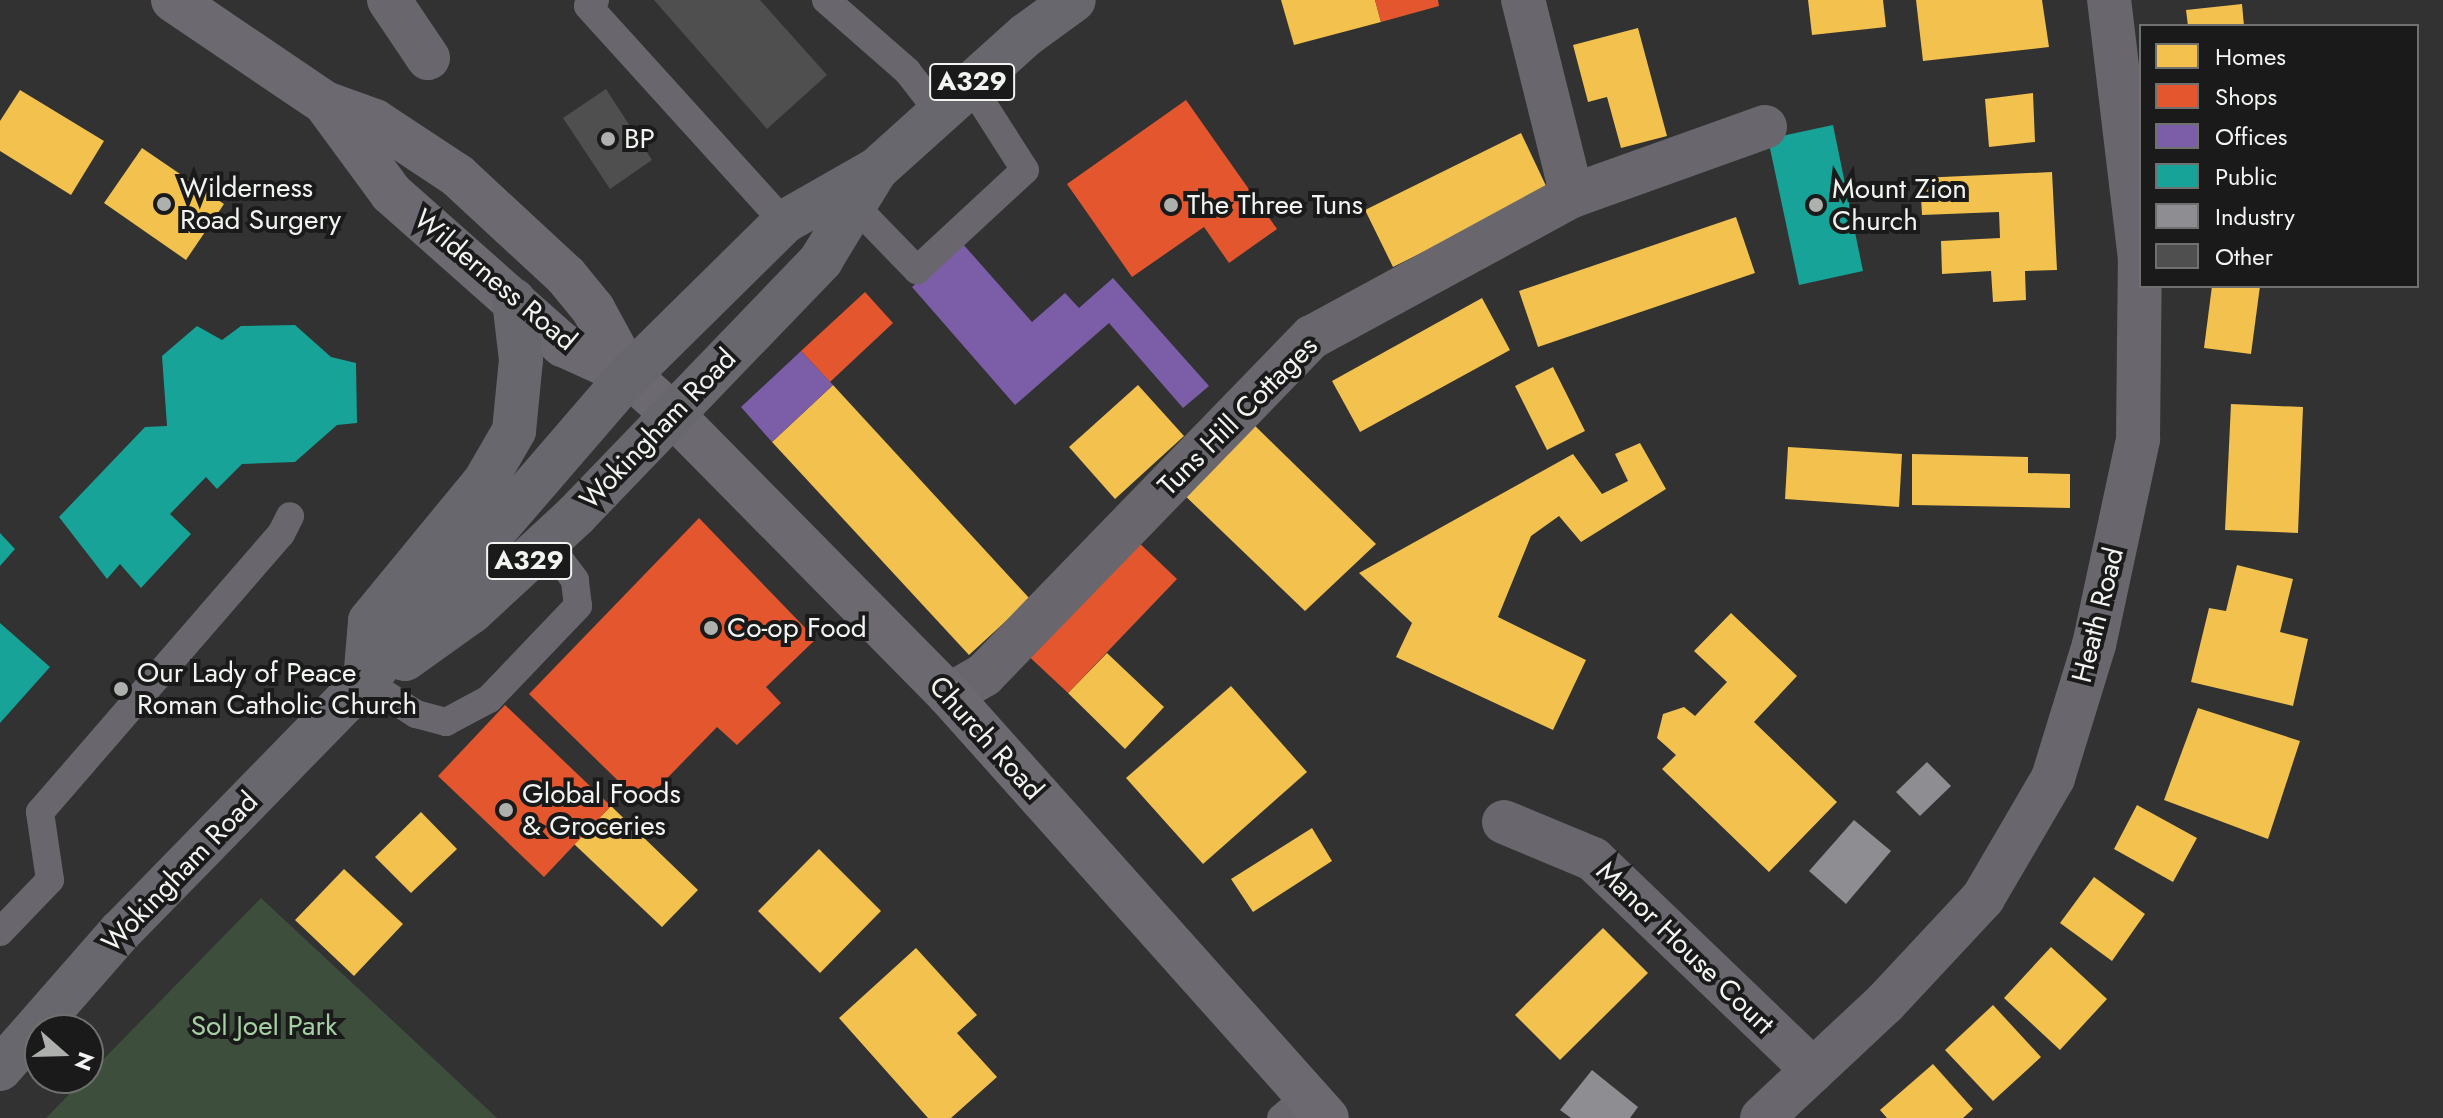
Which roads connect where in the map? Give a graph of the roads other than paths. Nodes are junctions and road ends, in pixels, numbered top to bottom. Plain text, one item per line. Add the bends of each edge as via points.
1 (173, 0) edge
2 (389, 0) edge
3 (595, 0) edge
4 (826, 0) edge
5 (1074, 0) edge
6 (1523, 0) edge
7 (2109, 0) edge
8 (428, 58) dead end
9 (954, 98) junction
10 (325, 103) junction
11 (1765, 127) dead end
12 (877, 169) junction
13 (1572, 196) junction
14 (856, 207) junction
15 (784, 222) junction
16 (2139, 251) edge
17 (2140, 288) edge
18 (514, 300) junction
19 (629, 375) junction
20 (672, 414) junction
21 (290, 516) dead end
22 (548, 544) junction
23 (365, 681) junction
24 (949, 695) junction
25 (1504, 822) dead end
26 (0, 932) edge
27 (0, 1069) edge
28 (1813, 1070) junction
29 (1305, 1110) edge
30 (1762, 1118) edge

1 - 10 main road, Wilderness Road
2 - 8 street
3 - 15 lane via 588,6
4 - 9 lane via 907,71
5 - 9 main road, Wokingham Road / A329
6 - 13 street
7 - 16 street, Heath Road
9 - 12 main road, Wokingham Road / A329
9 - 14 lane via 1025,170 917,270
10 - 18 main road, Wilderness Road via 391,193
10 - 19 main road, Wilderness Road via 375,121 458,176 566,276 593,309
11 - 13 street, Tuns Hill Cottages
12 - 14 main road, Wokingham Road / A329
12 - 15 main road, Wokingham Road / A329
13 - 24 street, Tuns Hill Cottages via 1312,337 984,675
14 - 20 main road, Wokingham Road / A329 via 821,260
15 - 19 main road, Wokingham Road / A329
17 - 28 street, Heath Road via 2138,439 2094,645 2053,778 1983,898 1885,1003
18 - 19 main road, Wilderness Road via 563,345
18 - 23 main road via 521,360 514,431 485,481 370,621
19 - 20 main road, Church Road
19 - 23 main road, Wokingham Road / A329
20 - 22 main road, Wokingham Road / A329
20 - 24 main road, Church Road
21 - 26 lane via 281,534 40,812 50,880
22 - 23 main road, Wokingham Road / A329 via 421,650
22 - 23 lane via 575,580 578,606 489,699 446,722 416,714
23 - 27 main road, Wokingham Road / A329 via 120,932
24 - 29 main road, Church Road
25 - 28 street, Manor House Court via 1593,859
28 - 30 street, Heath Road

